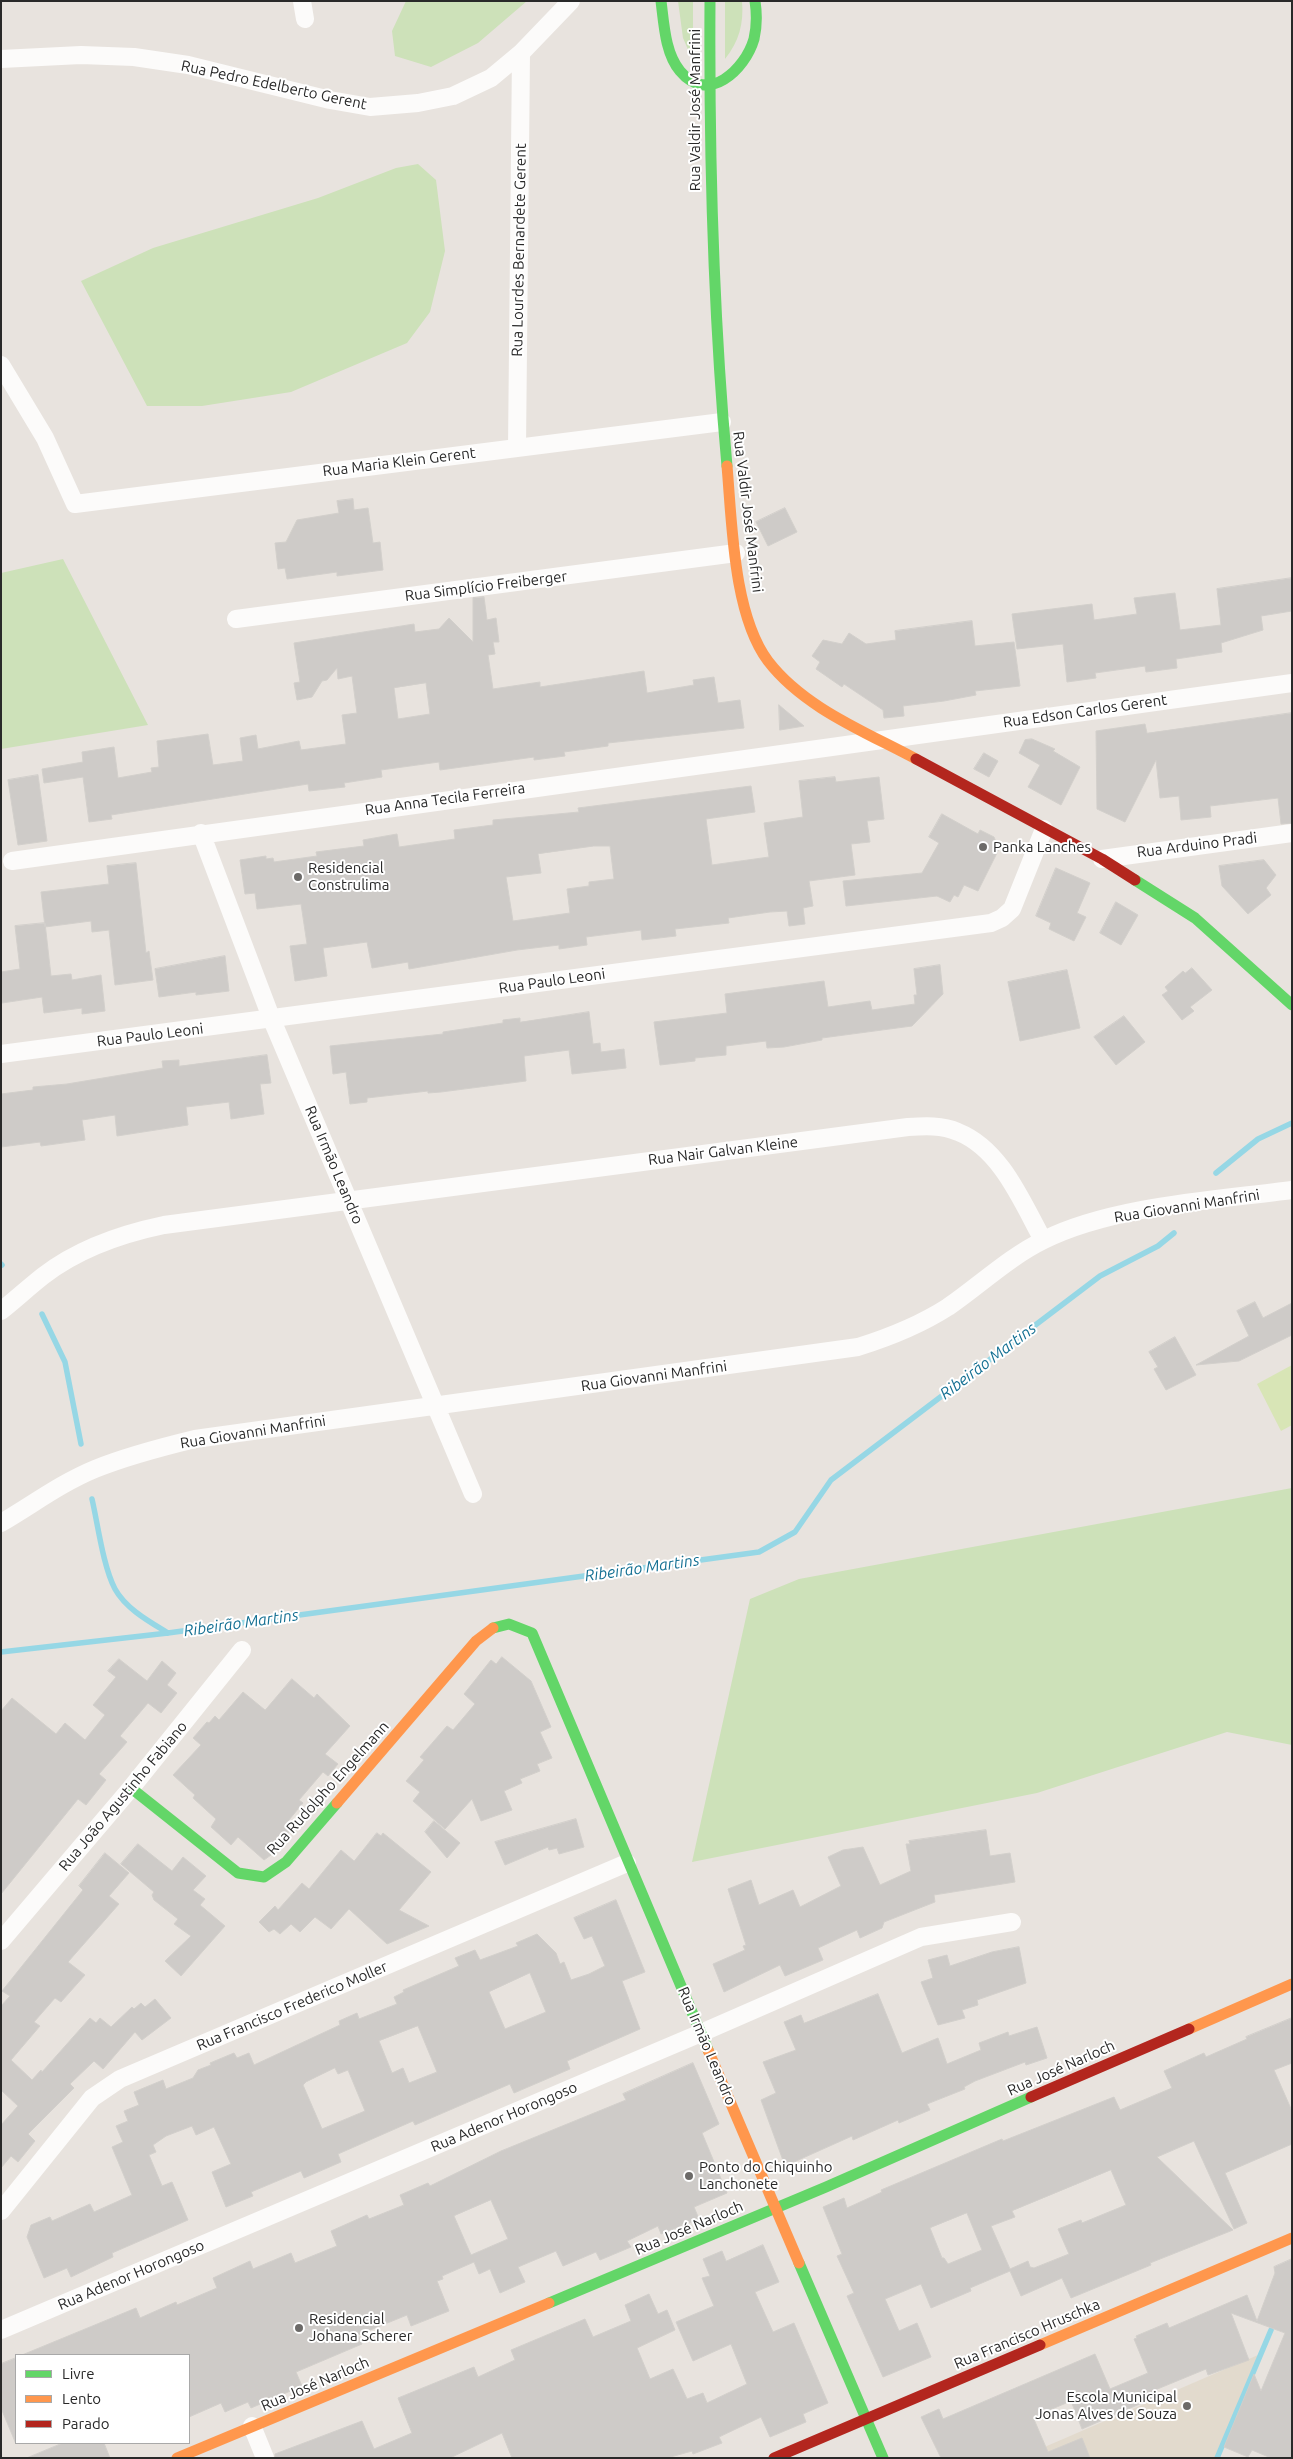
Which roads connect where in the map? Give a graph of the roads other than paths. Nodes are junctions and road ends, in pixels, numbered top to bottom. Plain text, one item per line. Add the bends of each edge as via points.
1 (302, 1) edge
2 (571, 1) edge
3 (661, 1) edge
4 (710, 1) edge
5 (755, 1) edge
6 (305, 19) dead end
7 (521, 53) junction
8 (1, 59) edge
9 (709, 87) junction
10 (1, 365) edge
11 (722, 422) junction
12 (517, 447) junction
13 (736, 553) junction
14 (236, 619) dead end
15 (1292, 683) edge
16 (878, 740) junction
17 (1044, 829) junction
18 (201, 833) junction
19 (1292, 833) edge
20 (1102, 859) junction
21 (12, 860) dead end
22 (1292, 1005) edge
23 (272, 1020) junction
24 (1, 1054) edge
25 (1292, 1190) edge
26 (348, 1199) junction
27 (1043, 1240) junction
28 (1, 1310) edge
29 (435, 1405) junction
30 (473, 1494) dead end
31 (1, 1523) edge
32 (532, 1633) joint
33 (242, 1650) dead end
34 (131, 1788) junction
35 (628, 1862) junction
36 (1012, 1922) dead end
37 (1, 1941) edge
38 (1292, 1984) edge
39 (701, 2033) junction
40 (776, 2208) junction
41 (1, 2211) edge
42 (1292, 2238) edge
43 (1, 2330) edge
44 (867, 2419) junction
45 (252, 2426) junction
46 (177, 2458) edge
47 (265, 2458) edge
48 (774, 2458) edge
49 (883, 2458) edge

1 - 6 street
2 - 7 street, Rua Pedro Edelberto Gerent
3 - 9 street via 672,56 686,77
4 - 9 street, Rua Valdir José Manfrini
5 - 9 street via 756,29 744,59 723,83
7 - 8 street, Rua Pedro Edelberto Gerent via 491,78 453,96 370,107 188,65 134,57 80,55
7 - 12 street, Rua Lourdes Bernardete Gerent
9 - 11 street, Rua Valdir José Manfrini via 712,285
10 - 12 street, Rua Maria Klein Gerent via 45,438 75,504
11 - 12 street, Rua Maria Klein Gerent
11 - 13 street, Rua Valdir José Manfrini
13 - 14 street, Rua Simplício Freiberger
13 - 16 street, Rua Valdir José Manfrini via 744,601 758,644 785,680 826,710
15 - 16 street, Rua Edson Carlos Gerent
16 - 17 street, Rua Valdir José Manfrini
16 - 18 street, Rua Anna Tecila Ferreira
17 - 20 street, Rua Valdir José Manfrini
17 - 23 street, Rua Paulo Leoni via 1012,910 991,923
18 - 21 street, Rua Anna Tecila Ferreira
18 - 23 street, Rua Irmão Leandro
19 - 20 street, Rua Arduino Pradi
20 - 22 street, Rua Valdir José Manfrini via 1196,918
23 - 24 street, Rua Paulo Leoni
23 - 26 street, Rua Irmão Leandro
25 - 27 street, Rua Giovanni Manfrini via 1160,1208 1078,1226
26 - 27 street, Rua Nair Galvan Kleine via 930,1126 958,1132 984,1148 1005,1175
26 - 28 street, Rua Nair Galvan Kleine via 164,1224 128,1233 92,1246 44,1275
26 - 29 street, Rua Irmão Leandro
27 - 29 street, Rua Giovanni Manfrini via 936,1314 908,1329 858,1347
29 - 30 street, Rua Irmão Leandro
29 - 31 street, Rua Giovanni Manfrini via 195,1439 158,1448 95,1469 63,1484
32 - 34 street, Rua Rudolpho Engelmann via 516,1624 504,1623 488,1630 286,1862 264,1877 238,1873
32 - 35 street, Rua Irmão Leandro
33 - 34 street, Rua João Agustinho Fabiano
34 - 37 street, Rua João Agustinho Fabiano
35 - 39 street, Rua Irmão Leandro
35 - 41 street, Rua Francisco Frederico Moller via 120,2079 92,2098
36 - 39 street, Rua Adenor Horongoso via 921,1937
38 - 40 street, Rua José Narloch
39 - 40 street, Rua Irmão Leandro
39 - 43 street, Rua Adenor Horongoso
40 - 44 street, Rua Irmão Leandro
40 - 45 street, Rua José Narloch
42 - 44 street, Rua Francisco Hruschka
44 - 48 street, Rua Francisco Hruschka
44 - 49 street, Rua Irmão Leandro
45 - 46 street, Rua José Narloch
45 - 47 street

